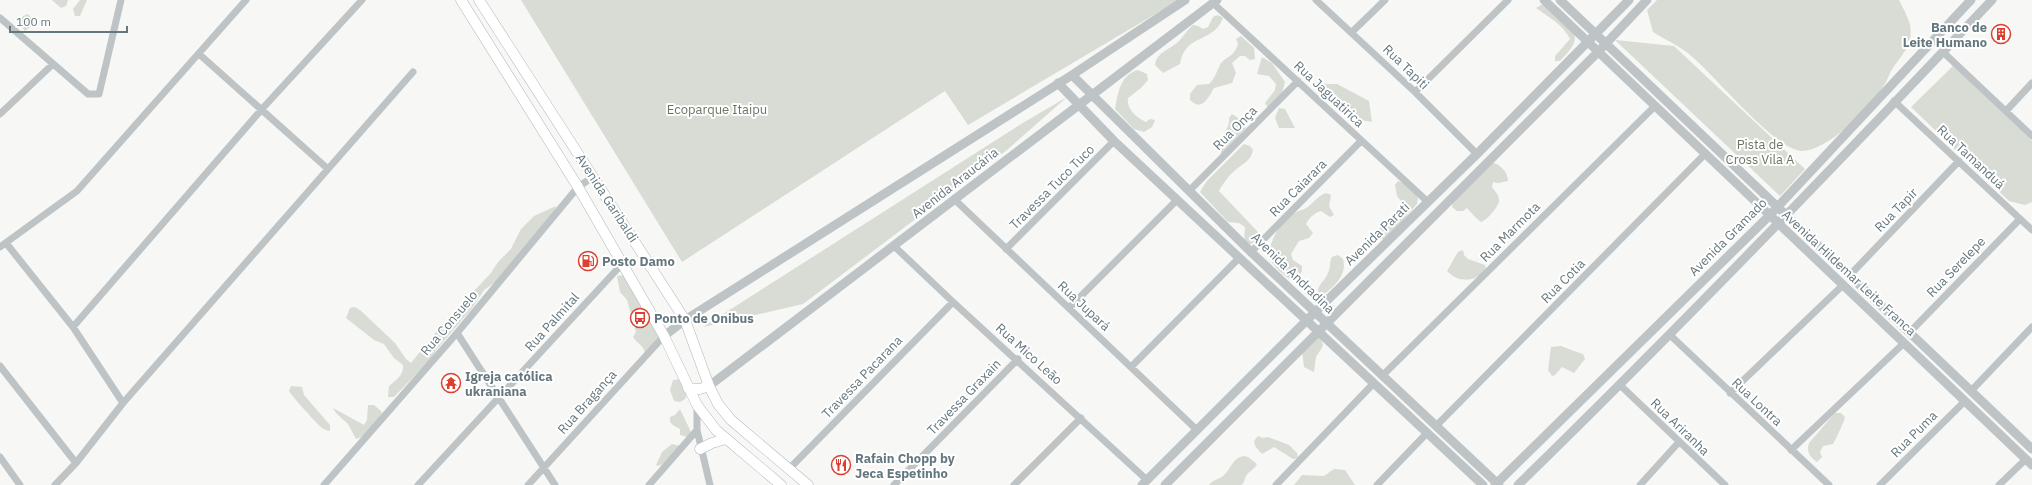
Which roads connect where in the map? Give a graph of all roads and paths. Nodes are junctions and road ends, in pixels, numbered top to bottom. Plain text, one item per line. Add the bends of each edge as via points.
1 (121, 0) edge
2 (246, 0) edge
3 (362, 0) edge
4 (475, 0) edge
5 (479, 0) edge
6 (1186, 0) edge
7 (1316, 0) edge
8 (1385, 0) edge
9 (1508, 0) edge
10 (1544, 0) edge
11 (1560, 0) edge
12 (1629, 0) edge
13 (1647, 0) edge
14 (1971, 0) edge
15 (1992, 0) edge
16 (1215, 1) edge
17 (462, 3) edge
18 (0, 18) edge
19 (1352, 32) junction
20 (1596, 34) junction
21 (1588, 43) junction
22 (1607, 43) junction
23 (1598, 52) junction
24 (1943, 52) junction
25 (199, 54) junction
26 (53, 64) junction
27 (413, 72) dead end
28 (1072, 75) junction
29 (1298, 81) junction
30 (1058, 83) junction
31 (2032, 83) edge
32 (1415, 92) junction
33 (1091, 95) junction
34 (1894, 101) junction
35 (1079, 104) junction
36 (1655, 106) junction
37 (262, 110) junction
38 (2006, 111) junction
39 (0, 114) edge
40 (2032, 136) edge
41 (1114, 141) junction
42 (1362, 141) junction
43 (1477, 154) junction
44 (1706, 154) junction
45 (1959, 161) junction
46 (328, 169) junction
47 (593, 177) junction
48 (578, 187) junction
49 (1189, 191) junction
50 (954, 198) junction
51 (1177, 200) junction
52 (1428, 202) junction
53 (1777, 208) junction
54 (1769, 216) junction
55 (1787, 216) junction
56 (2020, 219) junction
57 (1778, 224) junction
58 (2032, 230) edge
59 (3, 245) edge
60 (894, 246) junction
61 (1006, 249) junction
62 (1251, 252) junction
63 (1239, 258) junction
64 (622, 264) junction
65 (1849, 276) junction
66 (1843, 285) junction
67 (953, 302) junction
68 (1069, 308) junction
69 (1315, 312) junction
70 (685, 320) junction
71 (1306, 320) junction
72 (1326, 322) junction
73 (73, 327) junction
74 (2032, 327) edge
75 (1317, 331) junction
76 (457, 333) junction
77 (1909, 333) junction
78 (1670, 335) junction
79 (664, 336) junction
80 (1904, 343) junction
81 (1018, 359) junction
82 (0, 366) edge
83 (1131, 367) junction
84 (1383, 375) junction
85 (1373, 384) junction
86 (709, 386) junction
87 (1620, 386) junction
88 (688, 388) junction
89 (1972, 391) junction
90 (1730, 393) junction
91 (499, 399) junction
92 (1965, 401) junction
93 (123, 403) junction
94 (697, 405) junction
95 (1081, 418) junction
96 (1437, 425) junction
97 (697, 430) junction
98 (1197, 430) junction
99 (1427, 433) junction
100 (726, 439) junction
101 (1679, 442) junction
102 (700, 449) junction
103 (2032, 449) edge
104 (1792, 450) junction
105 (0, 457) edge
106 (2029, 462) edge
107 (76, 463) junction
108 (543, 468) junction
109 (789, 470) junction
110 (1145, 483) edge
111 (1497, 484) edge
112 (20, 485) edge
113 (55, 485) edge
114 (324, 485) edge
115 (418, 485) edge
116 (528, 485) edge
117 (555, 485) edge
118 (649, 485) edge
119 (710, 485) edge
120 (781, 485) edge
121 (808, 485) edge
122 (894, 485) edge
123 (1014, 485) edge
124 (1165, 485) edge
125 (1276, 485) edge
126 (1376, 485) edge
127 (1482, 485) edge
128 (1518, 485) edge
129 (1640, 485) edge
130 (1725, 485) edge
131 (1829, 485) edge
132 (1880, 485) edge
133 (1999, 485) edge

1 - 26 street via 99,94 88,94
2 - 25 street
3 - 37 street
4 - 17 main road
5 - 47 main road, Avenida Garibaldi
6 - 28 street, Avenida Araucária
7 - 19 street, Rua Tapiti
8 - 19 street
9 - 32 street
10 - 21 street, Avenida Hildemar Leite Franca
11 - 20 street, Avenida Hildemar Leite Franca
12 - 20 street, Avenida Parati
13 - 22 street, Avenida Parati
14 - 53 street, Avenida Gramado
15 - 24 street, Avenida Gramado
16 - 29 street, Rua Jaguatirica
16 - 33 street, Avenida Araucária
17 - 48 main road, Avenida Garibaldi
18 - 26 street
19 - 32 street, Rua Tapiti
20 - 21 street, Avenida Parati
20 - 22 street, Avenida Hildemar Leite Franca
21 - 23 street, Avenida Hildemar Leite Franca
21 - 43 street, Avenida Parati
22 - 23 street, Avenida Parati
22 - 53 street, Avenida Hildemar Leite Franca
23 - 36 street, Avenida Hildemar Leite Franca
23 - 72 street, Avenida Parati
24 - 34 street, Avenida Gramado
24 - 38 street
25 - 37 street
25 - 59 street via 77,191
26 - 39 street
27 - 46 street
28 - 30 street, Avenida Araucária
28 - 33 street, Avenida Andradina
29 - 42 street, Rua Jaguatirica
29 - 49 street, Rua Onça
30 - 35 street, Avenida Andradina
30 - 70 street, Avenida Araucária
31 - 38 street
32 - 43 street, Rua Tapiti
33 - 35 street, Avenida Araucária
33 - 49 street, Avenida Andradina
34 - 45 street, Rua Tamanduá
34 - 55 street, Avenida Gramado
35 - 41 street, Avenida Andradina
35 - 50 street, Avenida Araucária
36 - 44 street, Avenida Hildemar Leite Franca
36 - 84 street, Rua Marmota
37 - 46 street
37 - 73 street
38 - 40 street
41 - 51 street, Avenida Andradina
41 - 61 street, Travessa Tuco Tuco
42 - 52 street, Rua Jaguatirica
42 - 62 street, Rua Caiarara
43 - 52 street, Avenida Parati
44 - 54 street, Avenida Hildemar Leite Franca
44 - 96 street, Rua Cotia
45 - 56 street, Rua Tamanduá
45 - 65 street, Rua Tapir
46 - 93 street
47 - 48 street, Rua Consuelo
47 - 70 main road, Avenida Garibaldi
48 - 64 main road, Avenida Garibaldi
48 - 76 street, Rua Consuelo
49 - 62 street, Avenida Andradina
50 - 60 street, Avenida Araucária
50 - 61 street, Rua Jupará
51 - 63 street, Avenida Andradina
51 - 68 street
52 - 69 street, Avenida Parati
53 - 54 street, Avenida Gramado
53 - 55 street, Avenida Hildemar Leite Franca
54 - 57 street, Avenida Hildemar Leite Franca
54 - 111 street, Avenida Gramado
55 - 57 street, Avenida Gramado
55 - 65 street, Avenida Hildemar Leite Franca
56 - 58 street, Rua Tamanduá
56 - 77 street, Rua Serelepe
57 - 66 street, Avenida Hildemar Leite Franca
57 - 78 street, Avenida Gramado
59 - 73 street
60 - 67 street, Rua Mico Leão
60 - 86 street, Avenida Araucária
61 - 68 street, Rua Jupará
62 - 69 street, Avenida Andradina
63 - 71 street, Avenida Andradina
63 - 83 street
64 - 79 main road, Avenida Garibaldi
64 - 91 street, Rua Palmital
65 - 77 street, Avenida Hildemar Leite Franca
66 - 80 street, Avenida Hildemar Leite Franca
66 - 90 street
67 - 81 street, Rua Mico Leão
67 - 109 street, Travessa Pacarana
68 - 83 street, Rua Jupará
69 - 71 street, Avenida Parati
69 - 72 street, Avenida Andradina
70 - 79 street, Avenida Araucária
70 - 86 main road, Avenida Garibaldi
71 - 75 street, Avenida Andradina
71 - 98 street, Avenida Parati
72 - 75 street, Avenida Parati
72 - 84 street, Avenida Andradina
73 - 93 street
74 - 89 street
75 - 85 street, Avenida Andradina
75 - 124 street, Avenida Parati
76 - 91 street
76 - 114 street, Rua Consuelo
77 - 89 street, Avenida Hildemar Leite Franca
78 - 87 street, Avenida Gramado
78 - 90 street, Rua Lontra
79 - 88 main road, Avenida Garibaldi
79 - 108 street, Rua Bragança
80 - 92 street, Avenida Hildemar Leite Franca
80 - 104 street
81 - 95 street, Rua Mico Leão
81 - 122 street, Travessa Graxain
82 - 107 street
83 - 98 street, Rua Jupará
84 - 96 street, Avenida Andradina
85 - 99 street, Avenida Andradina
85 - 125 street
86 - 88 main road via 700,389
86 - 109 main road, Avenida Garibaldi via 718,404 731,420
87 - 101 street, Rua Ariranha
87 - 128 street, Avenida Gramado
88 - 94 main road, Avenida Garibaldi
89 - 103 street, Avenida Hildemar Leite Franca
90 - 104 street, Rua Lontra
91 - 108 street
91 - 115 street, Rua Palmital
92 - 106 street, Avenida Hildemar Leite Franca
92 - 132 street, Rua Puma
93 - 107 street
94 - 97 street
94 - 100 main road, Avenida Garibaldi via 708,421
95 - 110 street, Rua Mico Leão
95 - 123 street
96 - 111 street, Avenida Andradina
97 - 102 street
97 - 118 street
98 - 110 street, Avenida Parati
99 - 126 street
99 - 127 street, Avenida Andradina
100 - 102 main road
100 - 120 main road, Avenida Garibaldi
101 - 129 street
101 - 130 street, Rua Ariranha
102 - 119 street
104 - 131 street, Rua Lontra
105 - 112 street
106 - 133 street
107 - 113 street
108 - 116 street, Rua Bragança
108 - 117 street
109 - 121 main road, Avenida Garibaldi

